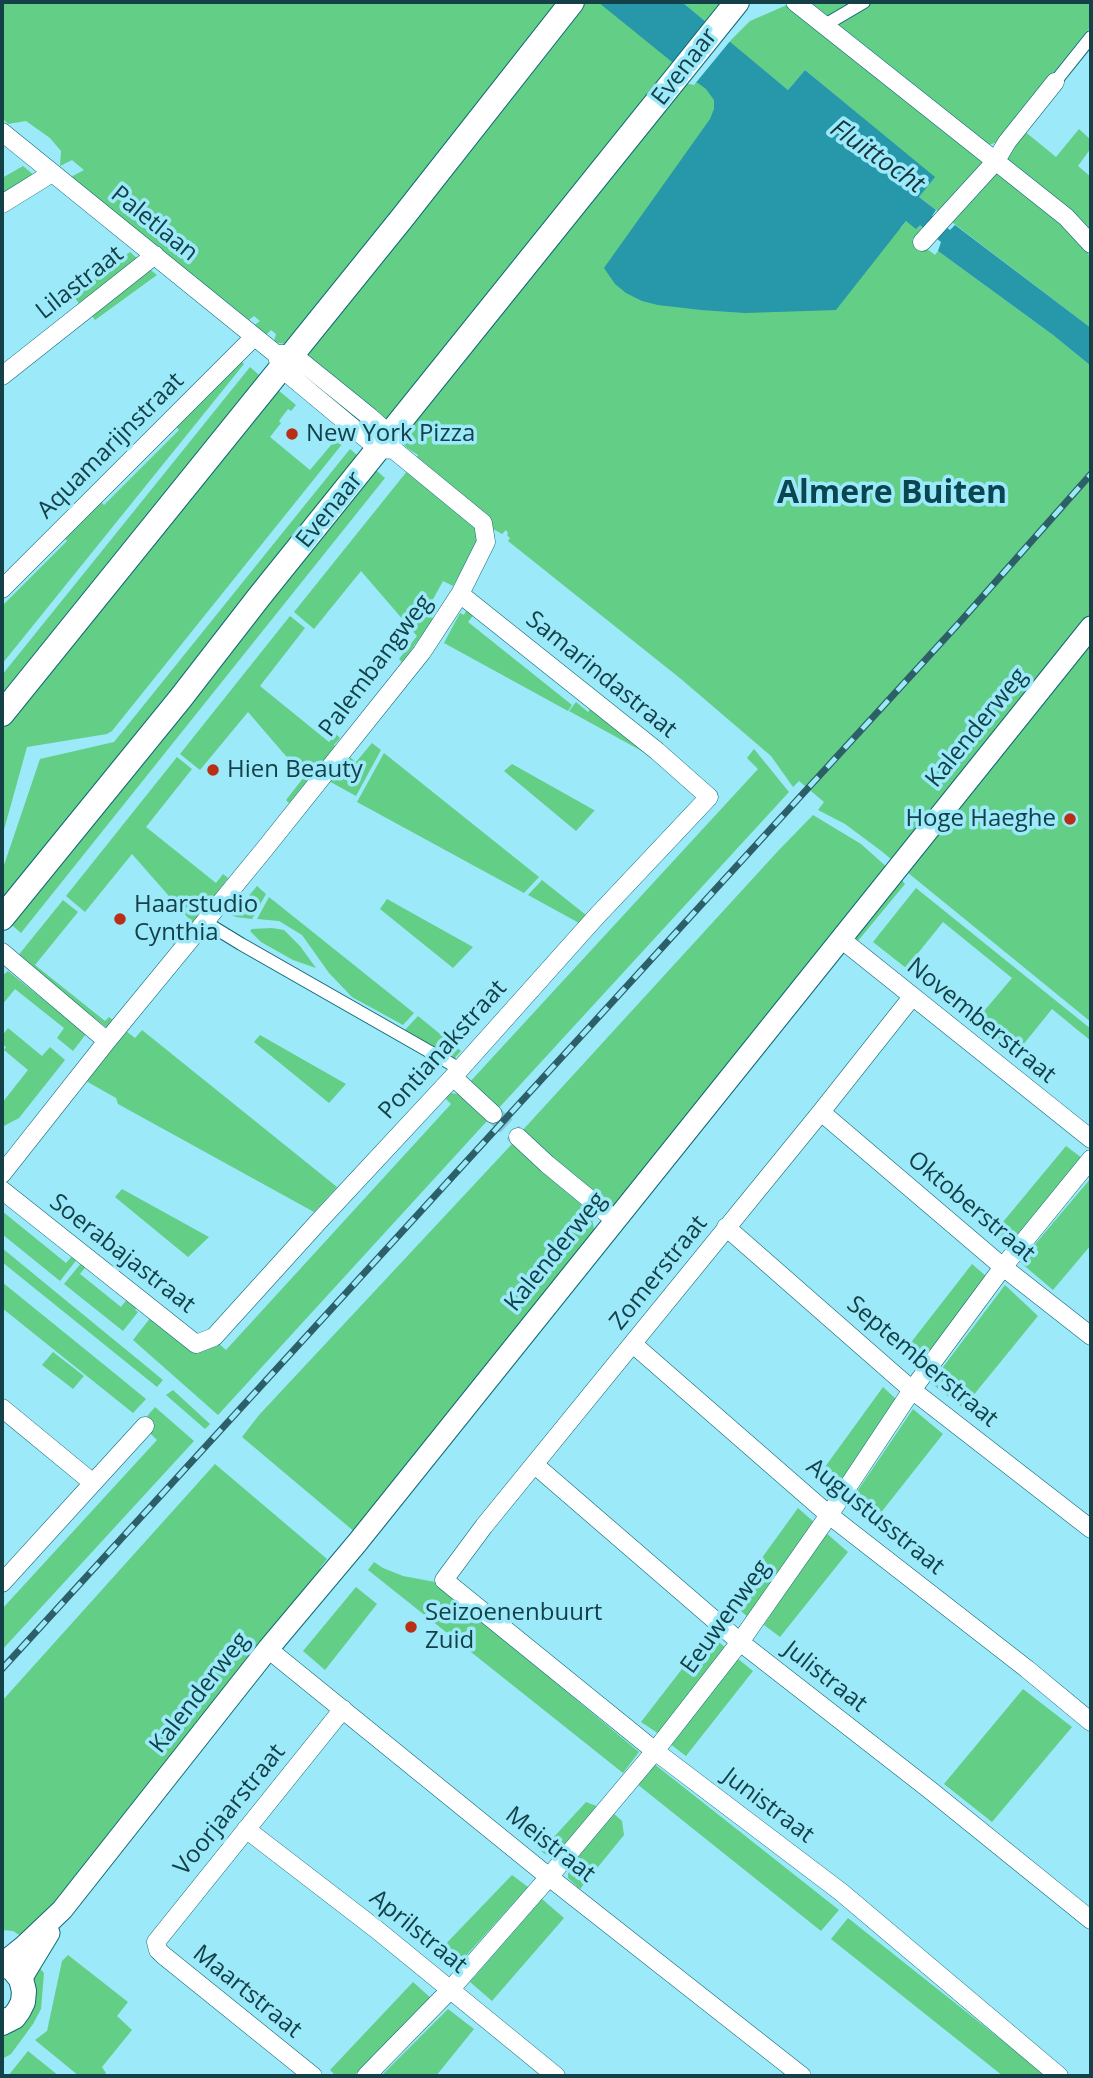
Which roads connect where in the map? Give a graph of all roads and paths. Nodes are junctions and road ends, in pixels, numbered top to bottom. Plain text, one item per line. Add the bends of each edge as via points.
1 (572, 2) edge
2 (795, 2) edge
3 (864, 2) edge
4 (732, 8) edge
5 (824, 25) junction
6 (1091, 37) edge
7 (1055, 82) joint
8 (2, 132) edge
9 (995, 162) junction
10 (52, 173) junction
11 (2, 204) edge
12 (922, 243) dead end
13 (1091, 244) edge
14 (155, 255) junction
15 (254, 337) junction
16 (283, 359) junction
17 (2, 376) edge
18 (388, 445) junction
19 (2, 589) edge
20 (460, 594) junction
21 (1091, 627) edge
22 (2, 714) edge
23 (709, 797) joint
24 (2, 918) edge
25 (205, 922) junction
26 (841, 939) junction
27 (2, 952) edge
28 (912, 997) junction
29 (107, 1041) junction
30 (457, 1073) junction
31 (821, 1112) junction
32 (493, 1114) tunnel mouth
33 (518, 1137) tunnel mouth
34 (1091, 1139) edge
35 (1091, 1159) edge
36 (2, 1174) edge
37 (2, 1190) edge
38 (615, 1220) junction
39 (726, 1227) junction
40 (1003, 1267) junction
41 (1091, 1336) edge
42 (214, 1337) joint
43 (633, 1344) junction
44 (912, 1390) junction
45 (2, 1408) edge
46 (145, 1426) dead end
47 (535, 1465) junction
48 (93, 1483) junction
49 (829, 1515) junction
50 (1091, 1529) edge
51 (444, 1580) joint
52 (2, 1583) edge
53 (740, 1642) junction
54 (268, 1649) junction
55 (343, 1709) junction
56 (1091, 1722) edge
57 (655, 1751) junction
58 (246, 1829) junction
59 (549, 1877) junction
60 (1091, 1920) edge
61 (156, 1942) joint
62 (11, 1971) edge
63 (450, 1990) junction
64 (2, 2023) edge
65 (313, 2076) edge
66 (366, 2076) edge
67 (556, 2076) edge
68 (802, 2076) edge
69 (1059, 2076) edge

1 - 16 main road
2 - 5 street
3 - 5 street
4 - 18 main road, Evenaar
5 - 9 street
6 - 7 street
7 - 9 street
8 - 10 street, Paletlaan
9 - 12 street
9 - 13 street via 1066,218
10 - 11 street
10 - 14 street, Paletlaan
14 - 15 street, Paletlaan
14 - 17 street, Lilastraat
15 - 16 street, Paletlaan
15 - 19 street, Aquamarijnstraat
16 - 18 street, Paletlaan
16 - 22 main road
18 - 20 street, Palembangweg via 483,523 486,542
18 - 24 main road, Evenaar
20 - 23 street, Samarindastraat
20 - 25 street, Palembangweg via 422,652
21 - 26 street, Kalenderweg
23 - 30 street, Pontianakstraat
25 - 29 street, Palembangweg
25 - 30 street
26 - 28 street, Novemberstraat
26 - 38 street, Kalenderweg
27 - 29 street
28 - 31 street, Zomerstraat
28 - 34 street, Novemberstraat
29 - 36 street, Palembangweg
30 - 32 street
30 - 42 street, Pontianakstraat
31 - 39 street, Zomerstraat
31 - 40 street, Oktoberstraat
33 - 38 street
35 - 40 street, Eeuwenweg
37 - 42 street, Soerabajastraat via 196,1344
38 - 54 street, Kalenderweg
39 - 43 street, Zomerstraat
39 - 44 street, Septemberstraat
40 - 41 street, Oktoberstraat
40 - 44 street, Eeuwenweg
43 - 47 street, Zomerstraat
43 - 49 street, Augustusstraat
44 - 49 street, Eeuwenweg
44 - 50 street, Septemberstraat
45 - 48 street
46 - 48 street
47 - 51 street, Zomerstraat
47 - 53 street, Julistraat
48 - 52 street
49 - 53 street, Eeuwenweg
49 - 56 street, Augustusstraat
51 - 57 street, Junistraat
53 - 57 street, Eeuwenweg
53 - 60 street, Julistraat
54 - 55 street, Meistraat
54 - 62 street, Kalenderweg
55 - 58 street, Voorjaarstraat
55 - 59 street, Meistraat
57 - 59 street, Eeuwenweg
57 - 69 street, Junistraat via 841,1892
58 - 61 street, Voorjaarstraat
58 - 63 street, Aprilstraat
59 - 63 street, Eeuwenweg
59 - 68 street, Meistraat
61 - 65 street, Maartstraat via 163,1955
62 - 64 main road via 24,1991 23,2003
63 - 66 street, Eeuwenweg
63 - 67 street, Aprilstraat

